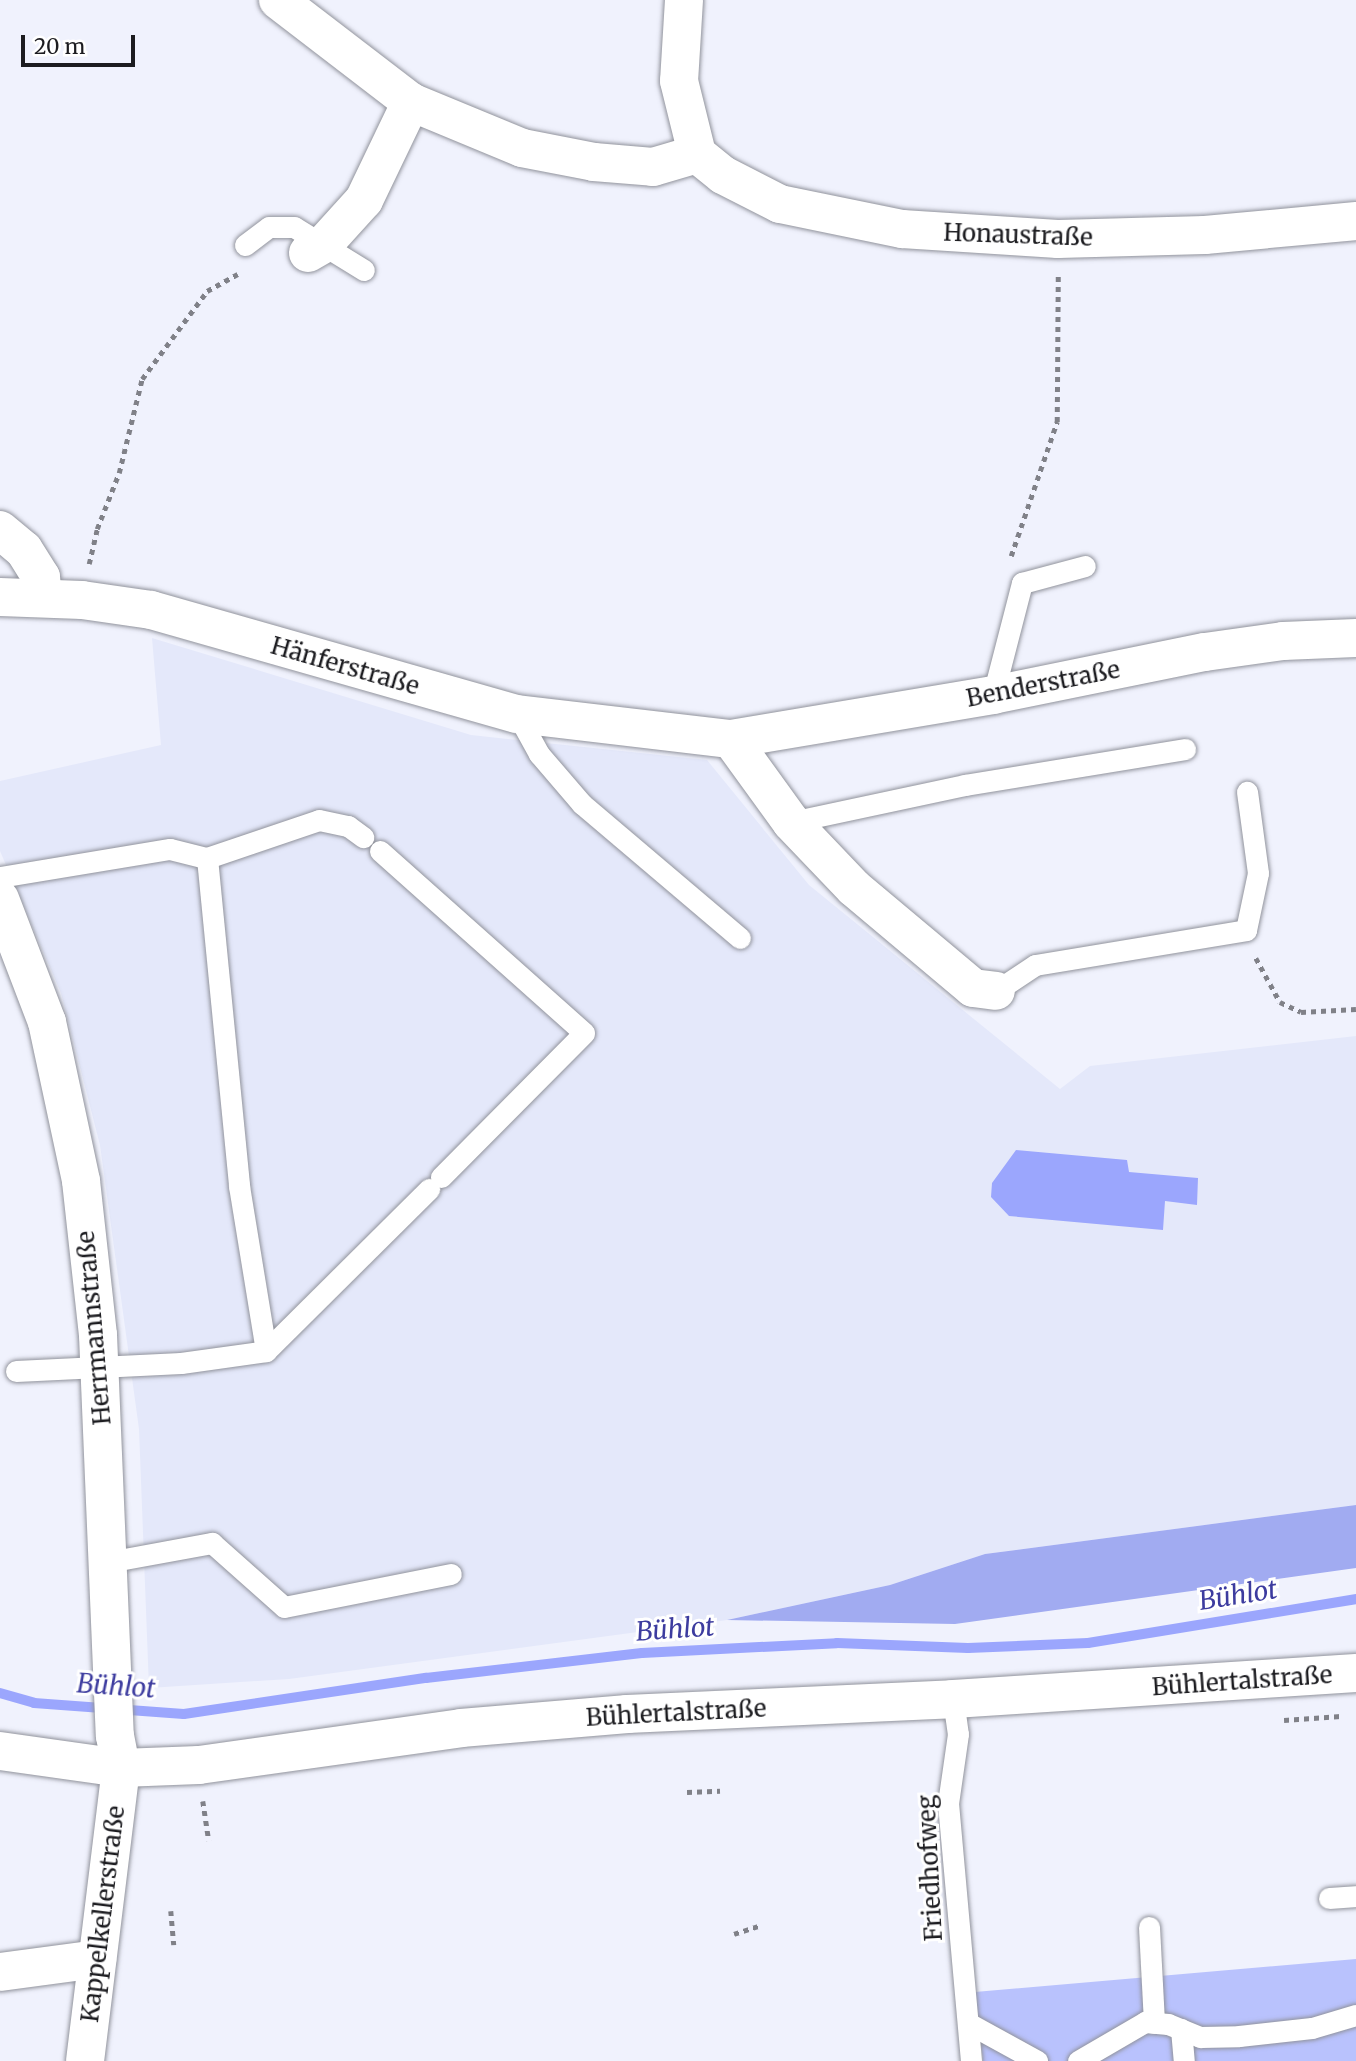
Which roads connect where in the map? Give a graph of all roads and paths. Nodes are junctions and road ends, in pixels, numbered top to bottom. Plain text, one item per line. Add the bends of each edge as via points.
1 (278, 0) edge
2 (684, 0) edge
3 (411, 102) junction
4 (697, 154) junction
5 (1356, 221) edge
6 (1058, 239) junction
7 (245, 245) dead end
8 (317, 248) junction
9 (364, 270) dead end
10 (242, 271) dead end
11 (0, 530) edge
12 (1085, 566) dead end
13 (1007, 567) dead end
14 (0, 597) edge
15 (43, 598) junction
16 (82, 600) junction
17 (1356, 638) edge
18 (993, 695) junction
19 (517, 714) junction
20 (731, 739) junction
21 (1185, 749) dead end
22 (1247, 792) dead end
23 (791, 822) junction
24 (363, 837) dead end
25 (380, 851) dead end
26 (207, 859) junction
27 (0, 877) edge
28 (0, 899) edge
29 (1246, 930) junction
30 (740, 938) dead end
31 (996, 991) joint
32 (1356, 1009) edge
33 (266, 1351) junction
34 (99, 1365) junction
35 (16, 1371) dead end
36 (108, 1562) junction
37 (451, 1574) dead end
38 (1356, 1674) edge
39 (953, 1699) junction
40 (0, 1751) edge
41 (118, 1752) junction
42 (720, 1791) dead end
43 (687, 1792) dead end
44 (1356, 1896) edge
45 (1329, 1898) dead end
46 (171, 1911) dead end
47 (759, 1926) dead end
48 (1149, 1927) dead end
49 (734, 1934) dead end
50 (174, 1945) dead end
51 (97, 1959) junction
52 (0, 1972) edge
53 (1356, 2015) edge
54 (968, 2023) junction
55 (1154, 2023) junction
56 (1181, 2029) junction
57 (85, 2061) edge
58 (971, 2061) edge
59 (1037, 2061) edge
60 (1078, 2061) edge
61 (1184, 2061) edge

1 - 3 street
2 - 4 street via 679,80
3 - 4 street via 522,148 594,162 653,167
3 - 8 street via 364,200
4 - 6 street, Honaustraße via 748,189 819,215 902,229
5 - 6 street, Honaustraße via 1205,235
6 - 13 path via 1057,422
7 - 8 lane via 269,227 294,227
8 - 9 lane
10 - 16 path via 207,291 142,379 119,473 97,529
11 - 15 street via 24,550 41,577
12 - 18 lane via 1022,583
14 - 15 street, Hänferstraße
15 - 16 street, Hänferstraße
16 - 19 street, Hänferstraße via 151,610
17 - 18 street, Benderstraße via 1283,641 1205,652
18 - 20 street, Benderstraße
19 - 20 street, Hänferstraße
19 - 30 lane via 539,754 582,804
20 - 23 street
21 - 23 lane via 965,785
22 - 29 lane via 1258,873
23 - 31 street via 854,888 918,945 972,988
24 - 26 lane via 348,826 319,820
25 - 33 lane via 584,1033
26 - 27 lane via 170,849
26 - 33 lane via 239,1186
28 - 34 street, Herrmannstraße via 47,1022 79,1167
29 - 31 lane via 1035,965
29 - 32 path via 1262,974 1280,1002 1301,1012
33 - 34 lane via 181,1363
34 - 35 lane
34 - 36 street, Herrmannstraße
36 - 37 lane via 212,1543 284,1607
36 - 41 street, Herrmannstraße
38 - 39 street, Bühlertalstraße
39 - 41 street, Bühlertalstraße via 627,1714 461,1728 199,1765
39 - 54 lane, Friedhofweg via 958,1734 948,1803
40 - 41 street, Bühlertalstraße
41 - 51 street, Kappelkellerstraße
42 - 43 path
44 - 45 lane
46 - 50 path
47 - 49 path
48 - 55 lane
51 - 52 street
51 - 57 street, Kappelkellerstraße
53 - 56 lane via 1277,2034 1200,2037
54 - 58 lane, Friedhofweg
54 - 59 lane
55 - 56 lane
55 - 60 lane via 1125,2032
56 - 61 lane

